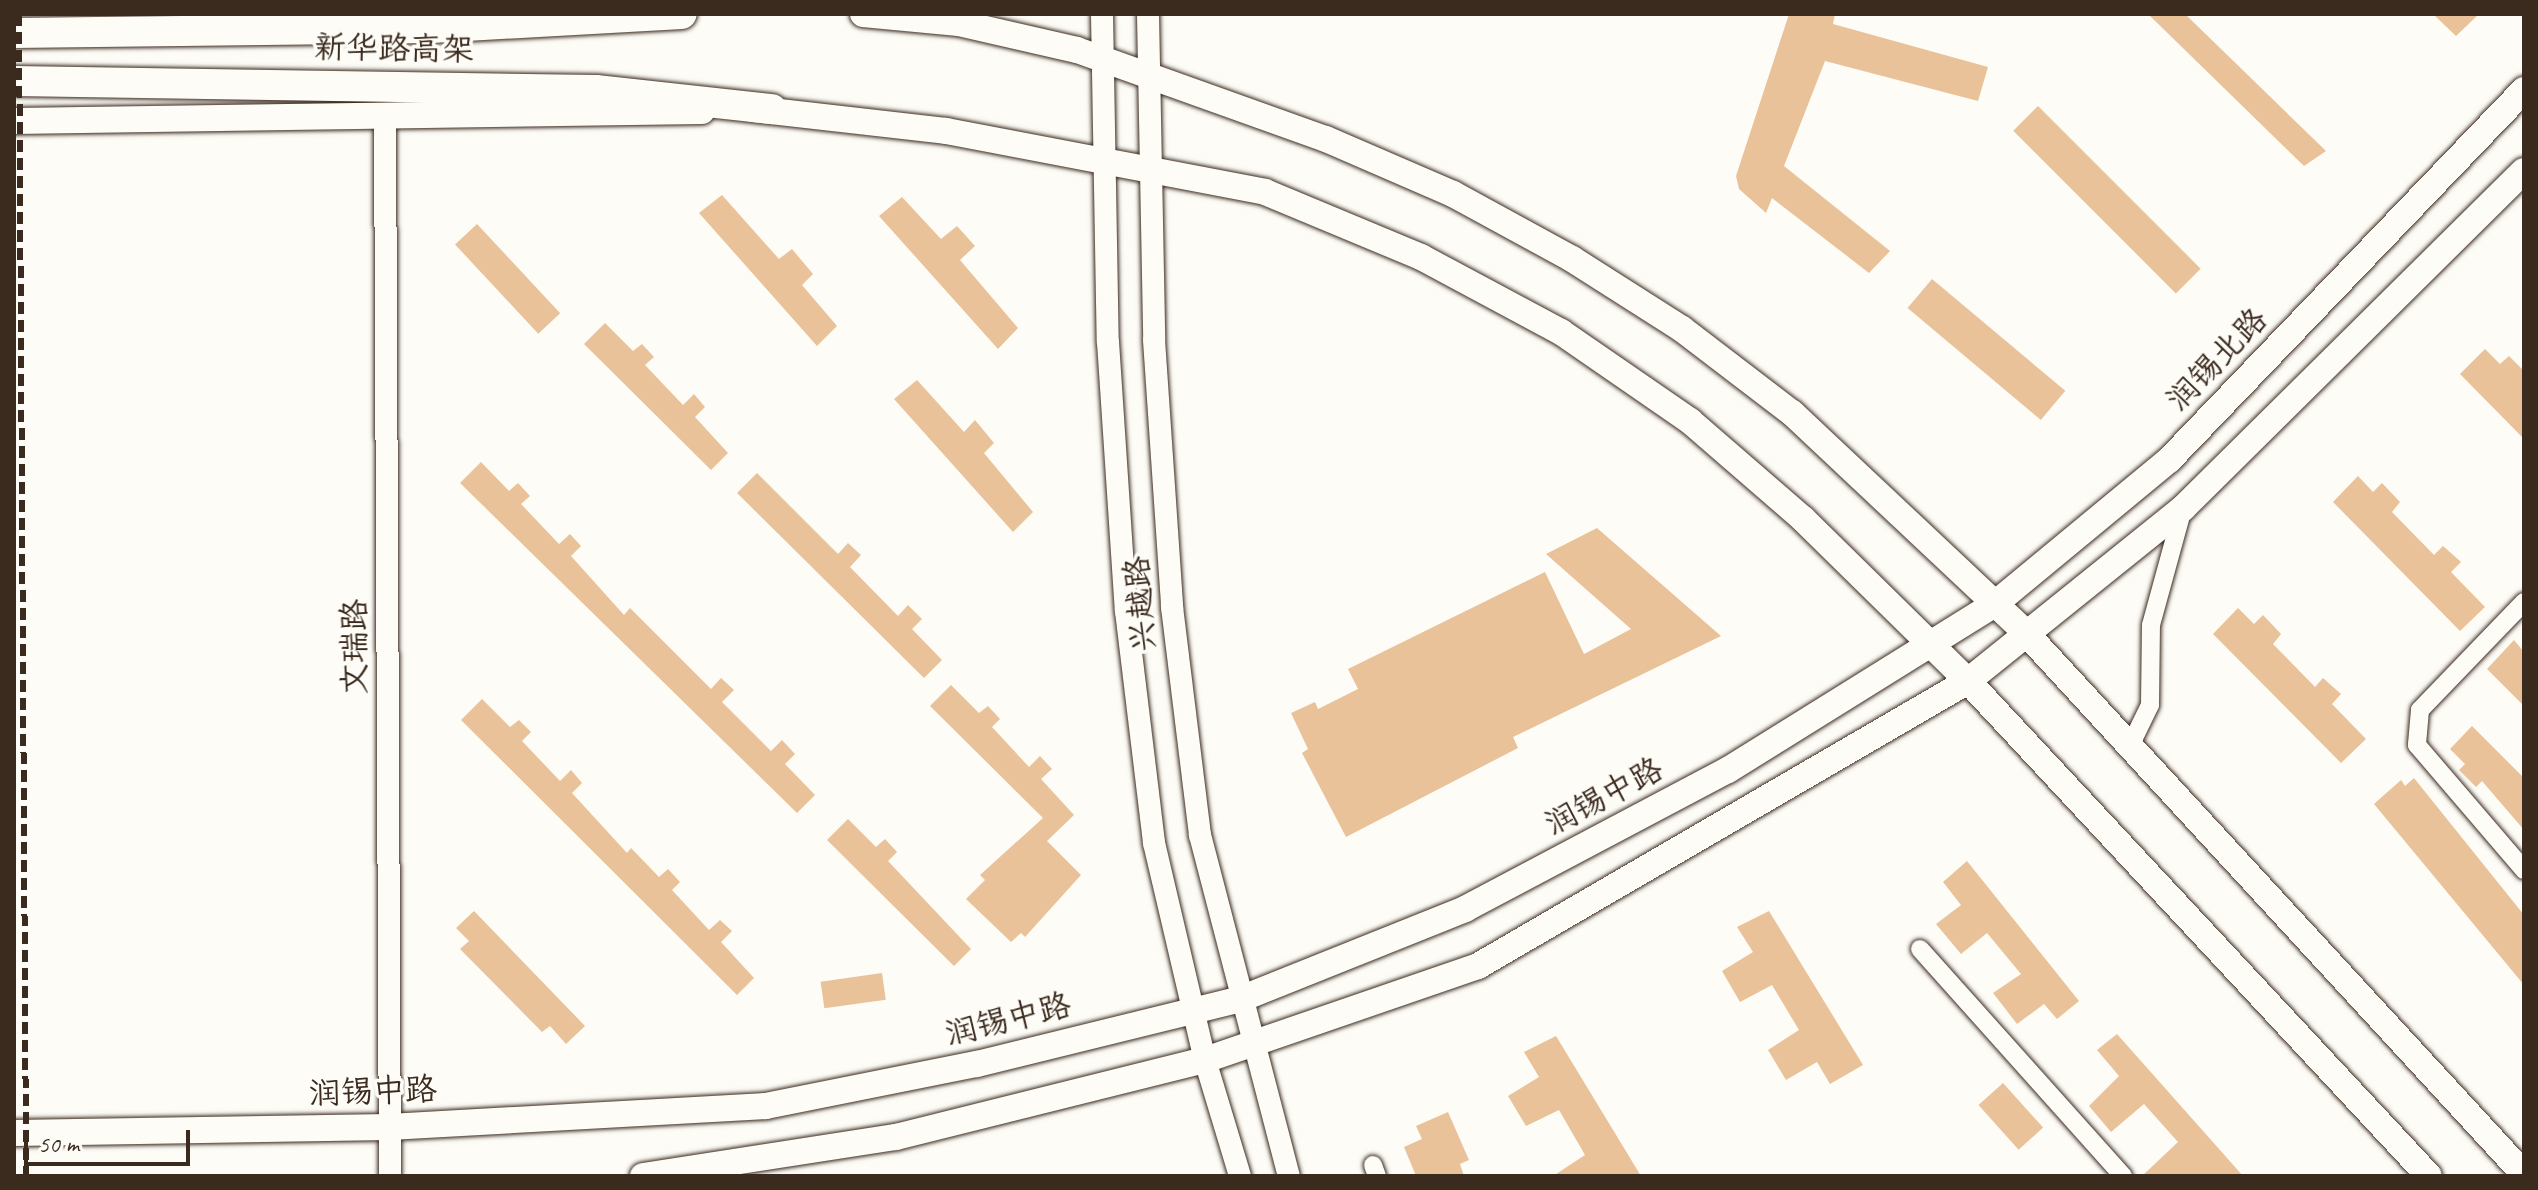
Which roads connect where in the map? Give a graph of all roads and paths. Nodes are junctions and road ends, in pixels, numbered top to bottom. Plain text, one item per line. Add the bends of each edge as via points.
1 (76, 14) edge
2 (682, 14) edge
3 (863, 14) edge
4 (1102, 14) edge
5 (1148, 14) edge
6 (14, 16) edge
7 (14, 33) edge
8 (1102, 61) junction
9 (1148, 74) junction
10 (14, 81) edge
11 (2524, 90) edge
12 (772, 109) junction
13 (385, 118) junction
14 (14, 121) edge
15 (1102, 156) junction
16 (1149, 170) junction
17 (2524, 171) edge
18 (2183, 508) junction
19 (2524, 602) edge
20 (1996, 603) junction
21 (2025, 632) junction
22 (1929, 643) junction
23 (1968, 681) junction
24 (2130, 746) junction
25 (2524, 870) edge
26 (1920, 949) dead end
27 (1238, 1000) junction
28 (1193, 1007) junction
29 (1251, 1044) junction
30 (1205, 1060) junction
31 (389, 1127) junction
32 (14, 1133) edge
33 (2524, 1174) edge
34 (390, 1176) edge
35 (643, 1176) edge
36 (1240, 1176) edge
37 (1289, 1176) edge
38 (2123, 1176) edge
39 (2429, 1176) edge

1 - 6 highway
2 - 7 highway, 新华路高架 via 431,28
3 - 8 main road via 959,23
4 - 8 street, 兴越路
5 - 9 street, 兴越路
8 - 9 main road
8 - 15 street, 兴越路
9 - 16 street, 兴越路
9 - 20 main road via 1453,194 1572,259 1682,329 1792,413
10 - 12 highway, 新华路高架 via 596,90
11 - 20 main road, 润锡北路 via 2169,460
12 - 13 main road
12 - 15 main road
13 - 14 main road
13 - 31 street, 文瑞路
15 - 16 main road
15 - 28 street, 兴越路 via 1126,611 1154,843
16 - 22 main road via 1265,192 1421,257 1561,332 1690,421 1803,519
16 - 27 street, 兴越路 via 1172,607 1200,835
17 - 18 main road
18 - 21 main road
18 - 24 street via 2151,625 2150,705
19 - 25 street via 2420,710 2417,745
20 - 21 main road
20 - 22 main road, 润锡北路
21 - 23 main road
21 - 24 main road
22 - 23 main road
22 - 27 main road, 润锡中路 via 1728,770 1465,909
23 - 29 main road via 1478,966
23 - 39 main road
24 - 33 main road
26 - 38 street
27 - 28 main road, 润锡中路
27 - 29 street, 兴越路
28 - 30 street, 兴越路
28 - 31 main road, 润锡中路 via 977,1064 766,1106
29 - 30 main road
29 - 37 street, 兴越路
30 - 35 main road via 896,1137
30 - 36 street, 兴越路
31 - 32 main road, 润锡中路
31 - 34 street, 文瑞路

